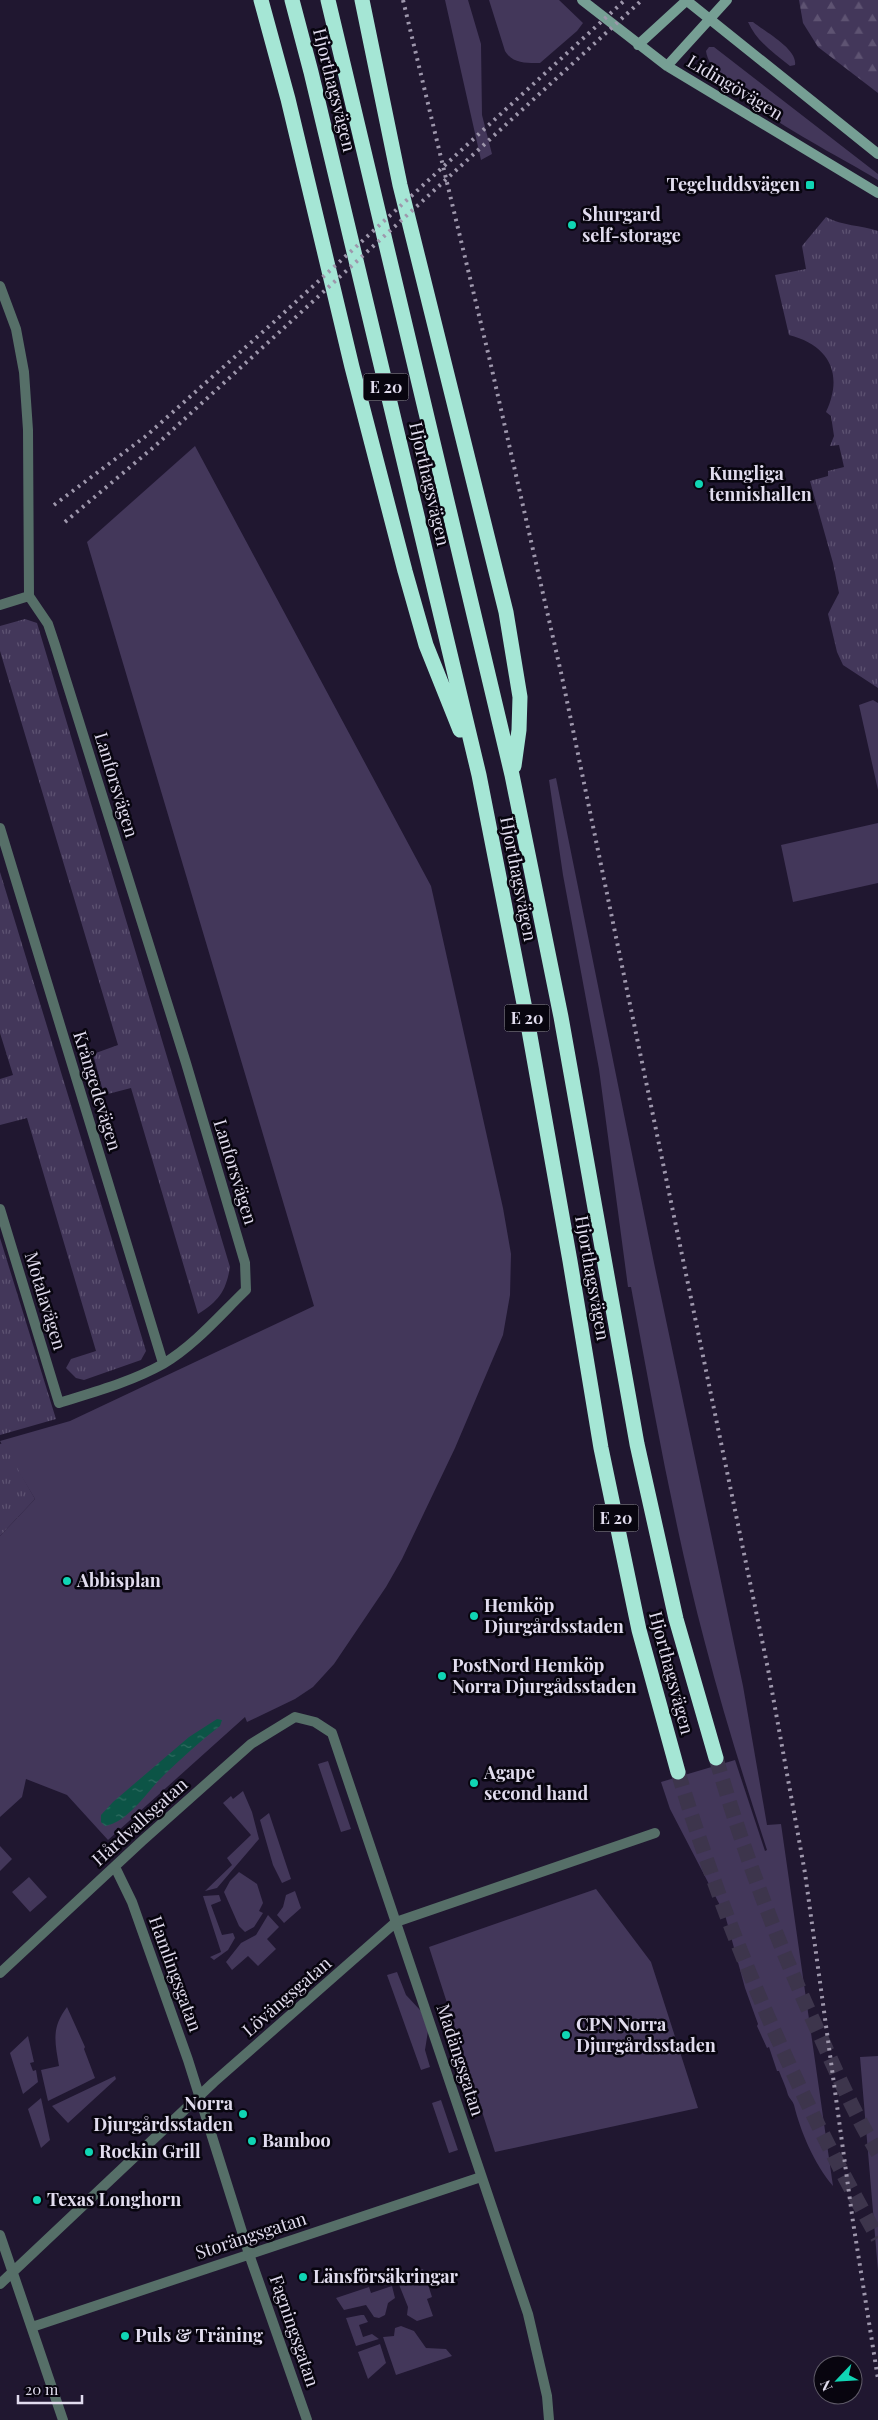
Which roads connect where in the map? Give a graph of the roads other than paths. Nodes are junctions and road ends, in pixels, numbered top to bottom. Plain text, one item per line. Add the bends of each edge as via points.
1 (261, 0) edge
2 (292, 0) edge
3 (328, 0) edge
4 (362, 0) edge
5 (582, 0) edge
6 (686, 0) edge
7 (727, 0) edge
8 (710, 21) junction
9 (638, 45) junction
10 (667, 66) junction
11 (878, 154) edge
12 (878, 194) edge
13 (0, 286) edge
14 (29, 596) junction
15 (0, 605) edge
16 (479, 775) junction
17 (512, 775) junction
18 (0, 828) edge
19 (0, 1209) edge
20 (163, 1363) junction
21 (315, 1722) joint
22 (716, 1758) tunnel mouth
23 (678, 1772) tunnel mouth
24 (655, 1833) dead end
25 (115, 1866) junction
26 (396, 1922) junction
27 (0, 1973) edge
28 (200, 2095) junction
29 (481, 2177) junction
30 (0, 2235) edge
31 (249, 2254) junction
32 (12, 2273) junction
33 (0, 2284) edge
34 (32, 2327) junction
35 (63, 2420) edge
36 (307, 2420) edge
37 (549, 2420) edge

1 - 16 highway via 405,571 426,645
2 - 16 highway, Hjorthagsvägen / E 20
3 - 17 highway, Hjorthagsvägen / E 20
4 - 17 highway via 400,185 514,652 520,697
5 - 9 main road, Lidingövägen
6 - 8 main road, Lidingövägen
6 - 9 main road
7 - 8 main road
8 - 10 main road
8 - 11 main road, Lidingövägen
9 - 10 main road, Lidingövägen
10 - 12 main road, Lidingövägen
13 - 14 street via 16,328 24,372 28,430
14 - 15 street
14 - 20 street, Lanforsvägen via 48,624 245,1263 246,1290 199,1337
16 - 23 highway, Hjorthagsvägen / E 20 via 527,1019 601,1448 639,1630
17 - 22 highway, Hjorthagsvägen / E 20 via 561,1017 637,1444 676,1619
18 - 20 street, Krångedevägen
19 - 20 street, Motalavägen via 59,1403 109,1387
21 - 25 street, Hårdvallsgatan via 295,1717 251,1744
21 - 26 street, Madängsgatan via 332,1733
24 - 26 street, Lövängsgatan
25 - 27 street, Hårdvallsgatan
25 - 28 street, Hamlingsgatan via 132,1902
26 - 28 street, Lövängsgatan
26 - 29 street, Madängsgatan
28 - 31 street, Hamlingsgatan
28 - 32 street, Lövängsgatan
29 - 31 street, Storängsgatan
29 - 37 street, Madängsgatan via 528,2314 547,2396
30 - 32 street
31 - 34 street, Storängsgatan
31 - 36 street, Fagningsgatan
32 - 33 street, Lövängsgatan
32 - 34 street
34 - 35 street

